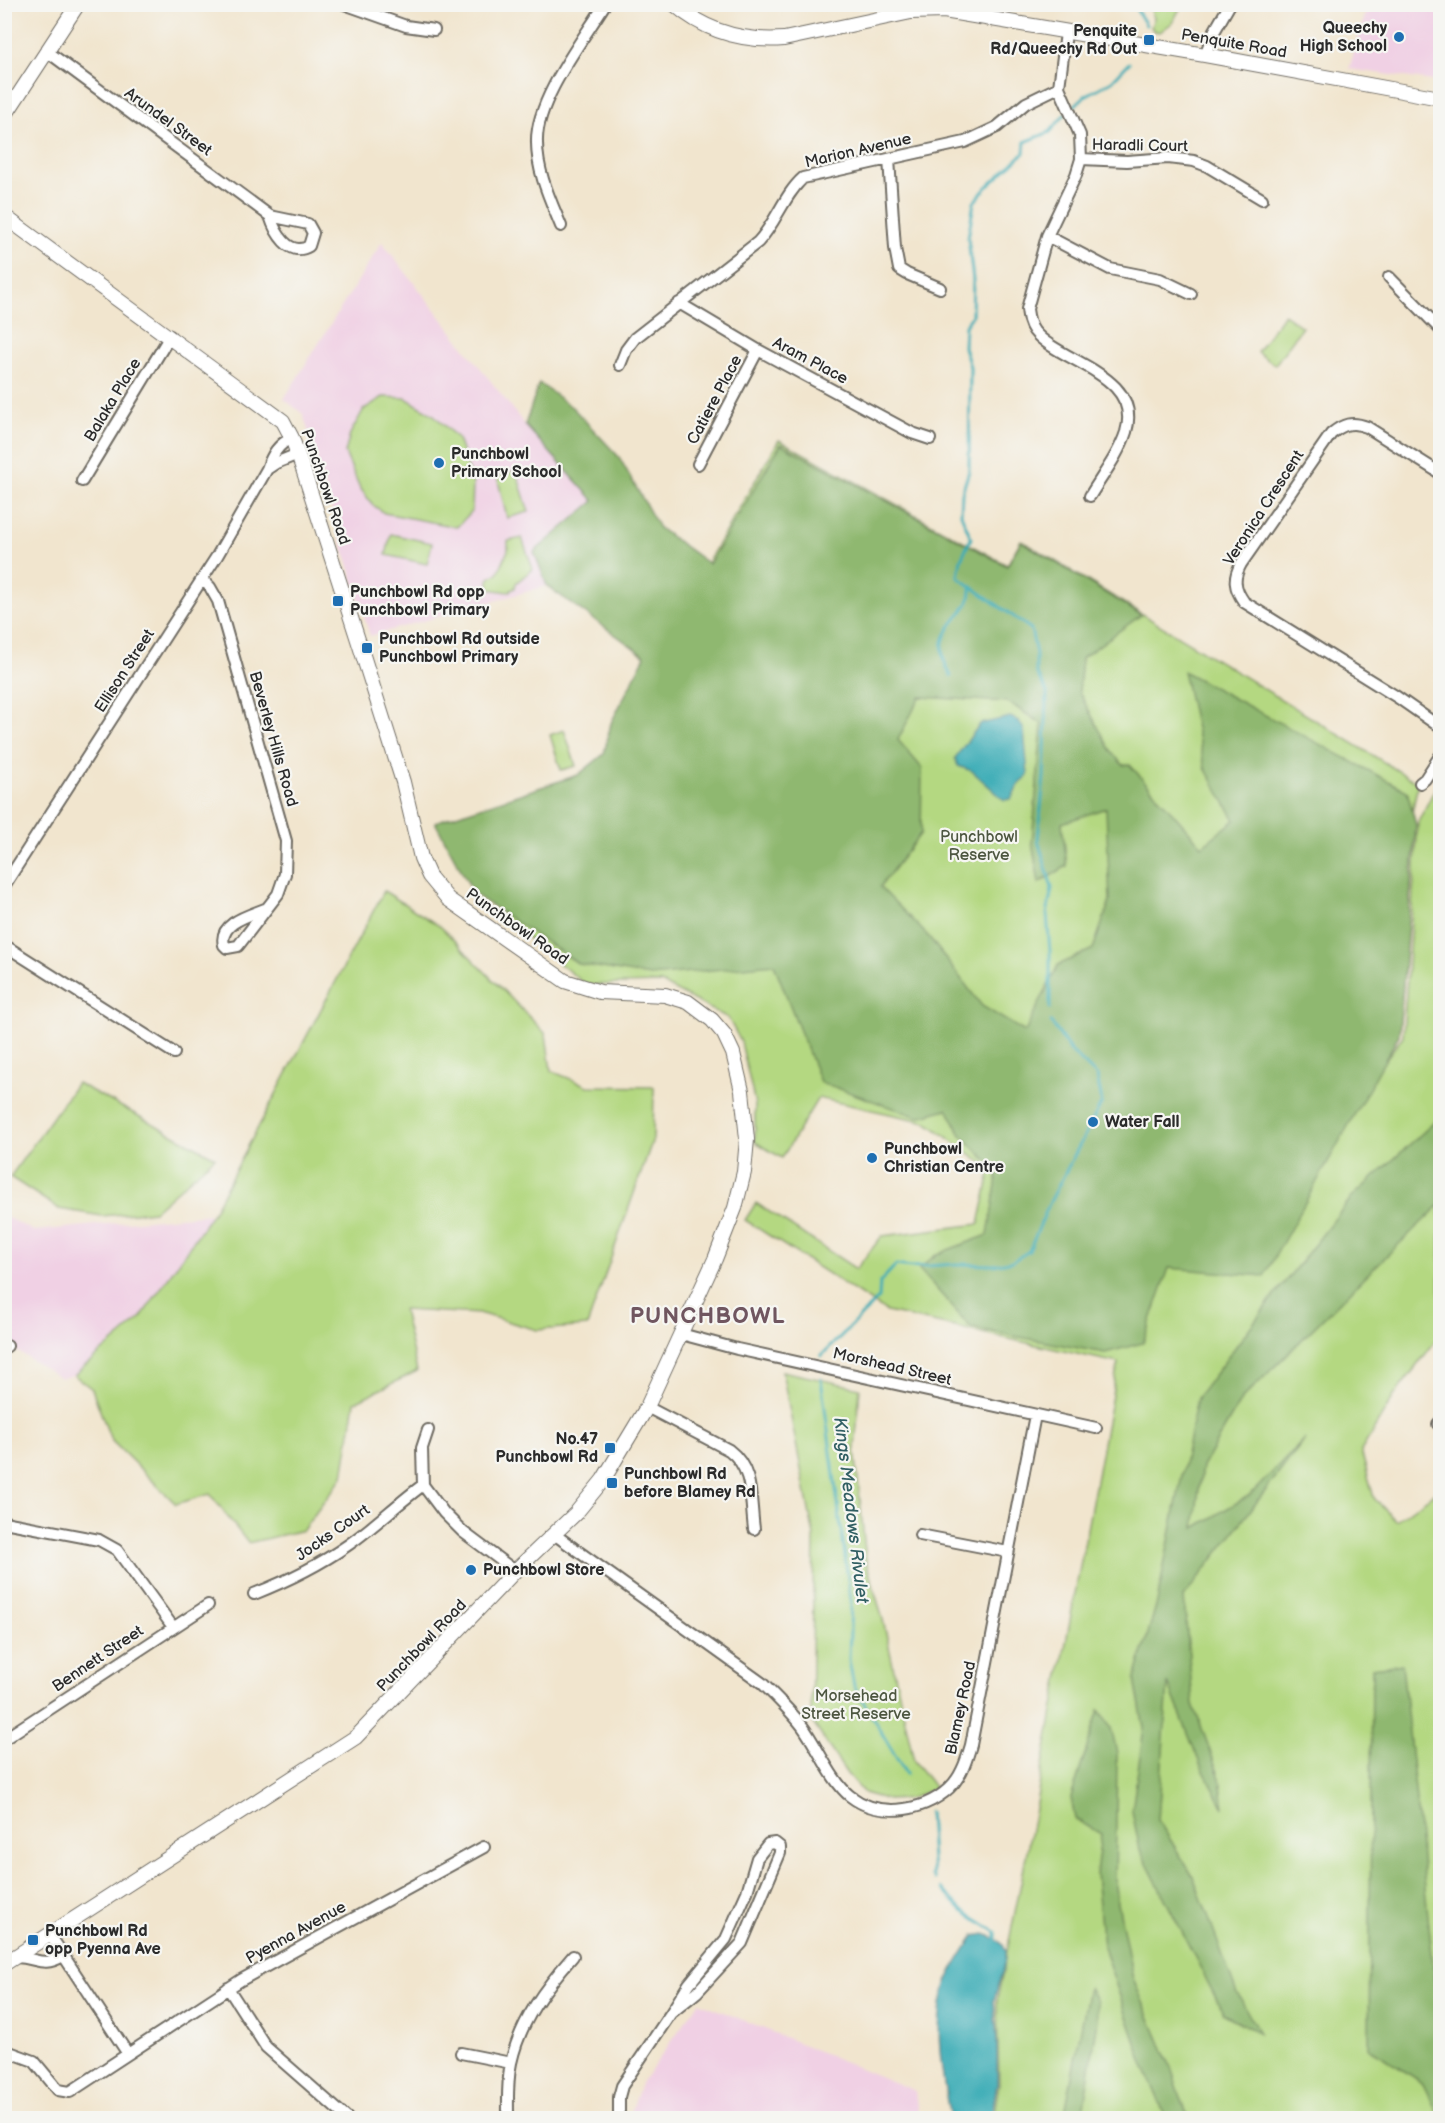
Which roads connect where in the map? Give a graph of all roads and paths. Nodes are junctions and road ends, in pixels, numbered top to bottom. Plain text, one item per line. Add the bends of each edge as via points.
1 (78, 4) edge
2 (344, 4) edge
3 (605, 4) edge
4 (674, 4) edge
5 (1230, 4) edge
6 (434, 30) dead end
7 (1066, 33) junction
8 (48, 52) junction
9 (1205, 55) junction
10 (1059, 87) junction
11 (1440, 98) edge
12 (4, 117) edge
13 (889, 159) junction
14 (1081, 159) junction
15 (1262, 199) dead end
16 (4, 216) edge
17 (270, 216) dead end
18 (561, 226) dead end
19 (1047, 236) junction
20 (1389, 277) dead end
21 (940, 288) dead end
22 (1191, 294) dead end
23 (679, 303) junction
24 (1440, 329) edge
25 (170, 336) junction
26 (758, 350) junction
27 (620, 365) dead end
28 (292, 438) junction
29 (930, 439) dead end
30 (298, 454) junction
31 (698, 464) dead end
32 (267, 469) junction
33 (1440, 473) edge
34 (82, 481) dead end
35 (1090, 496) dead end
36 (202, 579) junction
37 (1440, 727) edge
38 (1440, 756) edge
39 (1420, 783) dead end
40 (4, 886) edge
41 (265, 909) dead end
42 (4, 945) edge
43 (174, 1053) dead end
44 (681, 1334) junction
45 (646, 1407) junction
46 (1035, 1414) junction
47 (1096, 1428) dead end
48 (428, 1430) dead end
49 (423, 1485) junction
50 (4, 1522) edge
51 (754, 1529) dead end
52 (554, 1534) junction
53 (920, 1535) dead end
54 (1008, 1552) junction
55 (515, 1571) junction
56 (254, 1594) dead end
57 (208, 1605) dead end
58 (173, 1627) junction
59 (4, 1739) edge
60 (484, 1847) dead end
61 (50, 1935) junction
62 (63, 1956) junction
63 (573, 1956) dead end
64 (10, 1961) edge
65 (228, 1988) junction
66 (671, 2013) junction
67 (4, 2050) edge
68 (461, 2053) dead end
69 (128, 2054) junction
70 (511, 2063) junction
71 (347, 2118) edge
72 (508, 2118) edge
73 (619, 2118) edge

1 - 8 street
2 - 6 street via 406,26
3 - 18 street via 548,97 538,134 542,174
4 - 7 street, Penquite Road via 694,20 746,39 784,39 928,10
5 - 9 street
7 - 9 street, Penquite Road
7 - 10 street
8 - 12 street
8 - 17 street, Arundel Street
9 - 11 street, Penquite Road
10 - 13 street, Marion Avenue via 1026,103 983,134 952,146
10 - 14 street via 1080,135
13 - 21 street via 899,269
13 - 23 street, Marion Avenue via 803,178 758,242
14 - 15 street, Haradli Court via 1194,161
14 - 19 street
16 - 25 street, Punchbowl Road
19 - 22 street via 1110,269 1160,279
19 - 35 street via 1030,294 1029,320 1040,338 1112,384 1128,413 1126,433
20 - 24 street
23 - 26 street, Aram Place
23 - 27 street, Marion Avenue via 635,338
25 - 28 street, Punchbowl Road via 272,411
25 - 34 street, Balaka Place
26 - 29 street, Aram Place
26 - 31 street, Catiere Place
28 - 30 street, Punchbowl Road
28 - 32 street, Ellison Street via 279,446
30 - 32 street
30 - 44 street, Punchbowl Road via 403,782 421,858 434,884 458,906 566,981 600,992 653,993 677,998 705,1013 728,1042 738,1071 747,1124 746,1162 735,1208
32 - 36 street, Ellison Street
33 - 37 street, Veronica Crescent via 1367,428 1349,423 1339,427 1241,564 1235,584 1244,602
36 - 40 street, Ellison Street
36 - 41 street, Beverley Hills Road via 218,601 286,841 282,884
38 - 39 street
42 - 43 street
44 - 45 street, Punchbowl Road
44 - 46 street, Morshead Street
45 - 51 street via 738,1457 748,1475
45 - 52 street, Punchbowl Road via 603,1480
46 - 47 street, Morshead Street
46 - 54 street, Blamey Road
48 - 49 street via 422,1448
49 - 55 street via 464,1532
49 - 56 street, Jocks Court via 326,1560
50 - 58 street via 112,1545
52 - 54 street, Blamey Road via 762,1683 803,1727 850,1796 878,1809 921,1806 942,1795 965,1765
52 - 55 street, Punchbowl Road
53 - 54 street
55 - 61 street, Punchbowl Road via 356,1737
57 - 58 street, Bennett Street
58 - 59 street, Bennett Street
60 - 65 street, Pyenna Avenue
61 - 62 street
61 - 64 street, Punchbowl Road
62 - 64 street via 46,1963 29,1958
62 - 69 street
63 - 70 street via 528,2016
65 - 69 street, Pyenna Avenue
65 - 71 street via 266,2048
66 - 66 street via 726,1939 758,1858 775,1842 780,1853 742,1943 697,1992
66 - 73 street via 622,2086
67 - 69 street, Pyenna Avenue via 34,2061 62,2092 78,2088
68 - 70 street
70 - 72 street

